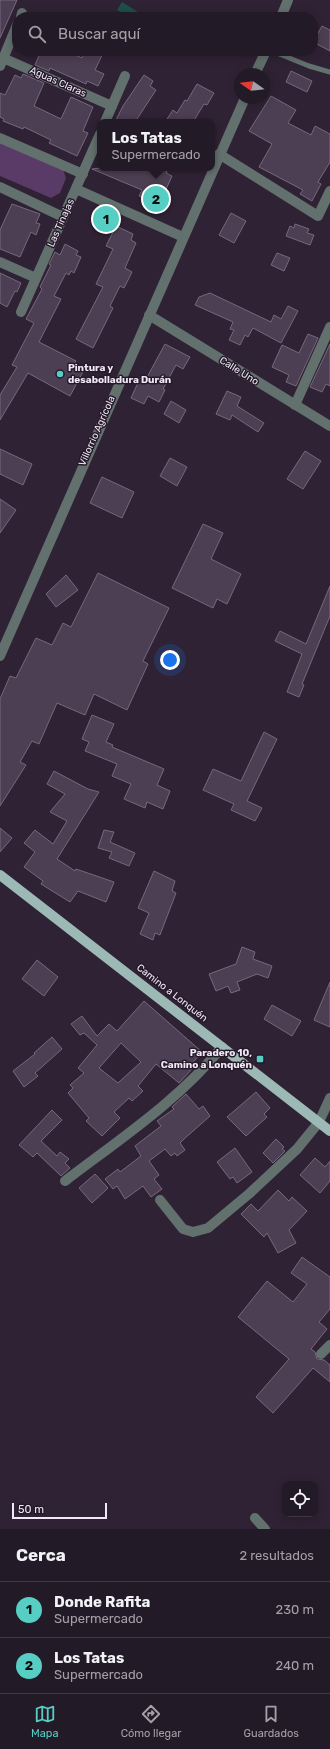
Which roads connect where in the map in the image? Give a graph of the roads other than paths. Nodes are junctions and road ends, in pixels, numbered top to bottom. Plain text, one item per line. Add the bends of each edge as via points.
1 (288, 0) edge
2 (283, 12) edge
3 (12, 38) edge
4 (264, 56) edge
5 (284, 56) edge
6 (2, 62) edge
7 (258, 68) edge
8 (330, 72) edge
9 (125, 76) dead end
10 (242, 104) edge
11 (112, 106) junction
12 (106, 119) edge
13 (0, 138) edge
14 (97, 141) edge
15 (219, 154) junction
16 (215, 163) edge
17 (212, 171) edge
18 (83, 174) junction
19 (0, 188) edge
20 (76, 189) junction
21 (330, 191) edge
22 (63, 217) junction
23 (183, 237) junction
24 (0, 262) edge
25 (36, 278) junction
26 (21, 312) dead end
27 (149, 315) junction
28 (330, 327) edge
29 (295, 405) junction
30 (330, 426) edge
31 (0, 656) edge
32 (0, 875) edge
33 (222, 1047) junction
34 (330, 1098) edge
35 (319, 1122) junction
36 (330, 1131) edge
37 (66, 1181) dead end
38 (160, 1200) dead end
39 (330, 1345) edge
40 (321, 1354) dead end
41 (255, 1518) dead end
42 (265, 1529) edge

1 - 2 street
3 - 6 street
4 - 7 street
5 - 8 lane
6 - 11 street, Aguas Claras
9 - 11 street
10 - 15 street, Villorrio Agrícola
11 - 12 street
13 - 18 street
14 - 18 street, Las Tinajas
15 - 16 street, Villorrio Agrícola
15 - 21 street via 318,216
17 - 23 street, Villorrio Agrícola
18 - 20 street, Las Tinajas
19 - 22 street
20 - 22 street, Las Tinajas
20 - 23 street
22 - 25 street, Las Tinajas
23 - 27 street, Villorrio Agrícola
24 - 25 street
25 - 26 street, Las Tinajas
27 - 29 street, Calle Uno
27 - 31 street, Villorrio Agrícola
28 - 29 street
29 - 30 street, Calle Uno
32 - 33 main road, Camino a Lonquén
33 - 35 main road, Camino a Lonquén
33 - 37 street via 198,1076
34 - 35 street
35 - 36 main road, Camino a Lonquén
35 - 38 street via 297,1149 208,1228 193,1232 183,1229
39 - 40 street
41 - 42 street

